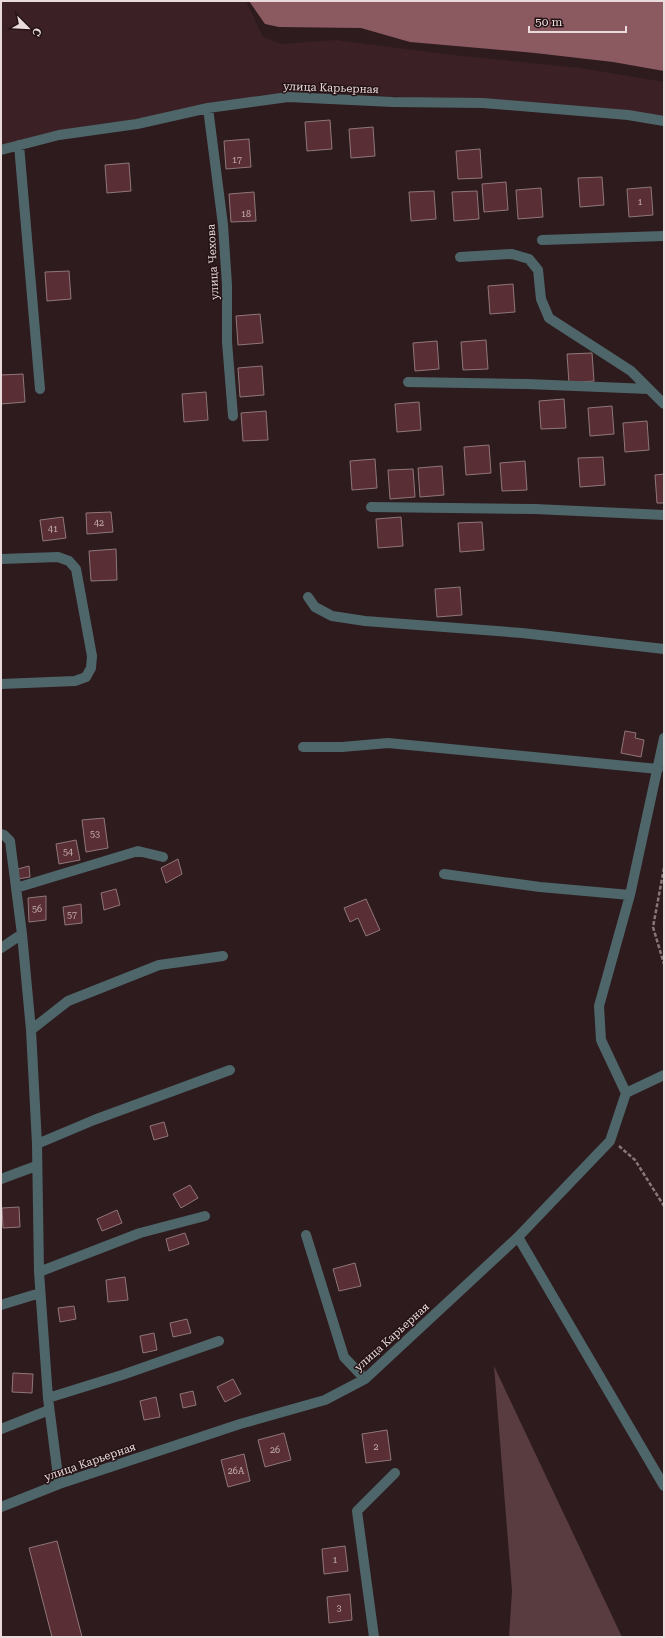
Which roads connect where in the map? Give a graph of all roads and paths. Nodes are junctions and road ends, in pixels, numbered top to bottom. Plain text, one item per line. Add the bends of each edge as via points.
1 (208, 108) junction
2 (664, 122) edge
3 (19, 145) junction
4 (1, 150) edge
5 (664, 236) edge
6 (542, 240) dead end
7 (460, 257) dead end
8 (408, 382) dead end
9 (40, 389) dead end
10 (649, 389) junction
11 (664, 404) edge
12 (233, 416) dead end
13 (370, 507) dead end
14 (664, 515) edge
15 (1, 559) edge
16 (308, 597) dead end
17 (664, 649) edge
18 (1, 684) edge
19 (664, 738) edge
20 (303, 747) dead end
21 (658, 769) junction
22 (1, 834) edge
23 (163, 857) dead end
24 (664, 868) edge
25 (444, 874) dead end
26 (16, 888) junction
27 (630, 895) junction
28 (22, 934) junction
29 (1, 948) edge
30 (223, 956) dead end
31 (664, 964) edge
32 (31, 1030) junction
33 (230, 1070) dead end
34 (664, 1075) edge
35 (626, 1093) junction
36 (610, 1141) junction
37 (37, 1144) junction
38 (36, 1166) junction
39 (1, 1179) edge
40 (664, 1206) edge
41 (205, 1216) dead end
42 (306, 1235) dead end
43 (518, 1237) junction
44 (39, 1272) junction
45 (40, 1293) junction
46 (1, 1305) edge
47 (219, 1341) dead end
48 (364, 1379) junction
49 (48, 1398) junction
50 (49, 1410) junction
51 (1, 1429) edge
52 (395, 1473) dead end
53 (59, 1484) junction
54 (664, 1486) edge
55 (1, 1507) edge
56 (374, 1637) edge

1 - 2 street, улица Карьерная via 288,97 488,104 628,116
1 - 3 street, улица Карьерная via 137,124 59,135
1 - 12 street, улица Чехова via 228,285 227,342
3 - 4 street, улица Карьерная
3 - 9 street
5 - 6 street
7 - 10 street via 512,254 529,259 538,270 541,299 549,318 631,371
8 - 10 street
10 - 11 street
13 - 14 street via 535,508
15 - 18 street via 58,557 69,561 76,569 92,656 91,668 86,677 75,681
16 - 17 street via 315,607 332,616 365,621 522,633
19 - 21 street
20 - 21 street via 388,743
21 - 27 street
22 - 26 street via 10,841
23 - 26 street via 138,850
24 - 31 path via 653,927
25 - 27 street via 540,887
26 - 28 street
27 - 35 street via 599,1006 601,1040
28 - 29 street
28 - 32 street
30 - 32 street via 159,965 68,1001
32 - 37 street
33 - 37 street via 94,1120
34 - 35 street
35 - 36 street, улица Карьерная
36 - 40 path via 623,1148 636,1160
36 - 43 street, улица Карьерная
37 - 38 street
38 - 39 street
38 - 44 street
41 - 44 street via 140,1233
42 - 48 street via 344,1357
43 - 48 street, улица Карьерная
43 - 54 street
44 - 45 street
45 - 46 street
45 - 49 street
47 - 49 street
48 - 53 street, улица Карьерная via 325,1400 240,1424
49 - 50 street
50 - 51 street
50 - 53 street
52 - 56 street via 357,1511
53 - 55 street, улица Карьерная

